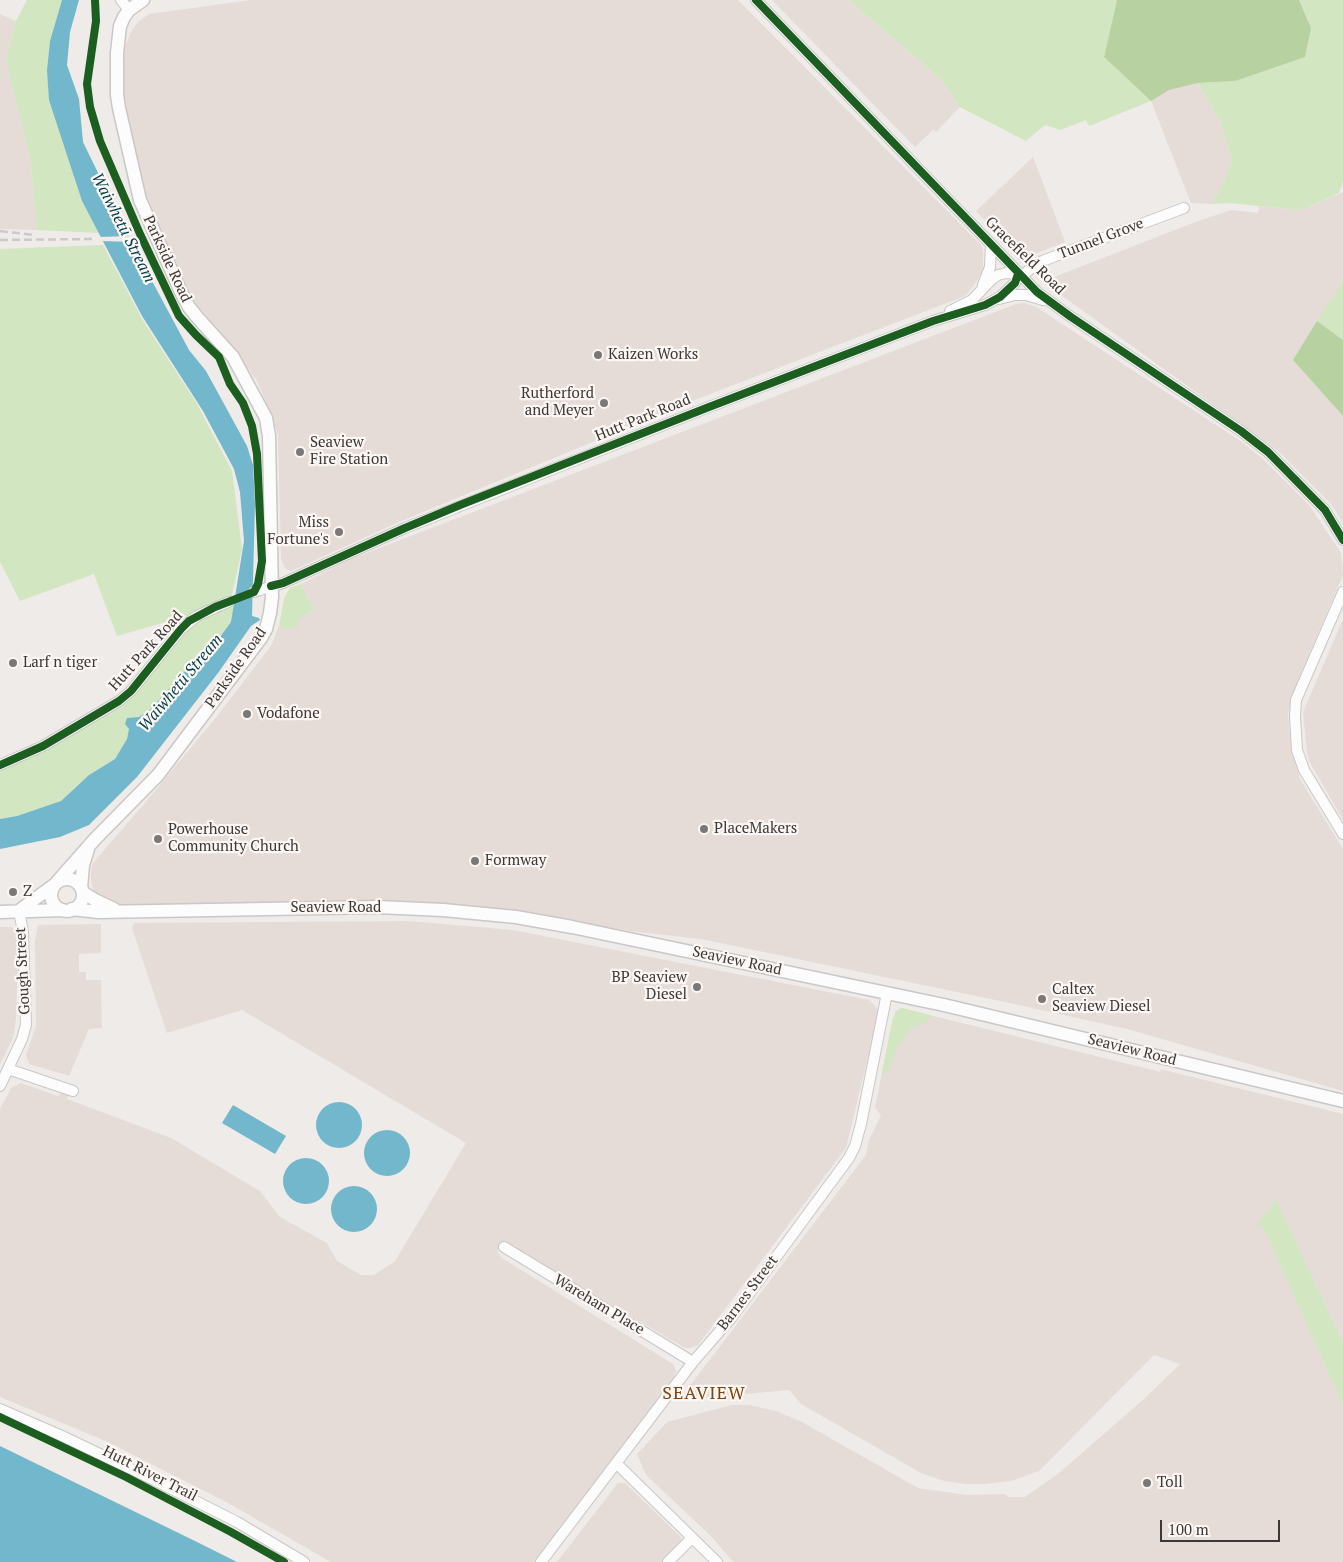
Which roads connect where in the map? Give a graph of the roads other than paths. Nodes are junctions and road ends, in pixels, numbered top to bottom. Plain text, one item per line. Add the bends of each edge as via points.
1 (143, 0) edge
2 (756, 0) edge
3 (125, 5) edge
4 (1184, 208) dead end
5 (991, 244) junction
6 (1020, 275) junction
7 (979, 292) junction
8 (994, 301) junction
9 (1051, 303) junction
10 (933, 321) junction
11 (1343, 540) edge
12 (271, 586) junction
13 (254, 592) dead end
14 (1343, 592) edge
15 (228, 602) dead end
16 (0, 765) edge
17 (1343, 834) edge
18 (90, 844) junction
19 (56, 883) junction
20 (81, 888) junction
21 (67, 910) junction
22 (19, 911) junction
23 (119, 911) junction
24 (0, 912) edge
25 (887, 993) junction
26 (8, 1069) junction
27 (0, 1086) edge
28 (72, 1091) dead end
29 (1343, 1101) edge
30 (504, 1247) dead end
31 (693, 1362) junction
32 (0, 1409) edge
33 (617, 1464) junction
34 (692, 1538) junction
35 (304, 1562) edge
36 (541, 1562) edge
37 (668, 1562) edge
38 (717, 1562) edge

1 - 3 main road
2 - 5 street, Gracefield Road
3 - 12 main road, Parkside Road via 118,40 117,95 140,200 189,307 240,367 266,418
4 - 6 street, Tunnel Grove via 1045,260
5 - 6 street, Gracefield Road
5 - 7 street, Hutt Park Road via 990,267
6 - 7 street, Hutt Park Road via 998,275
6 - 8 street, Hutt Park Road
6 - 9 street, Gracefield Road
7 - 10 street, Hutt Park Road via 972,300
8 - 9 street, Hutt Park Road via 1026,295
8 - 10 street, Hutt Park Road
9 - 11 street, Gracefield Road via 1268,452 1325,510
10 - 12 street, Hutt Park Road via 460,505
12 - 13 street, Hutt Park Road
12 - 18 main road, Parkside Road via 270,613 261,638 158,774
14 - 17 street via 1296,700 1295,716 1297,750 1304,770
15 - 16 street, Hutt Park Road via 197,616 181,629 131,691 119,701 43,746
18 - 19 main road, Parkside Road
18 - 20 main road, Parkside Road
19 - 20 main road via 72,880
19 - 21 main road via 51,898 55,906
19 - 22 main road
20 - 21 main road via 81,902
20 - 23 main road, Seaview Road via 95,900
21 - 22 main road, Seaview Road
21 - 23 main road, Seaview Road
22 - 24 main road, Seaview Road
22 - 26 street, Gough Street via 23,932 26,1025
23 - 25 main road, Seaview Road via 378,907 475,912 572,927
25 - 29 main road, Seaview Road
25 - 31 street, Barnes Street via 855,1146 732,1317
26 - 27 street, Gough Street
26 - 28 street
30 - 31 street, Wareham Place
31 - 33 street, Barnes Street
32 - 35 street via 154,1480 237,1522
33 - 34 street
33 - 36 street, Barnes Street
34 - 37 street
34 - 38 street

